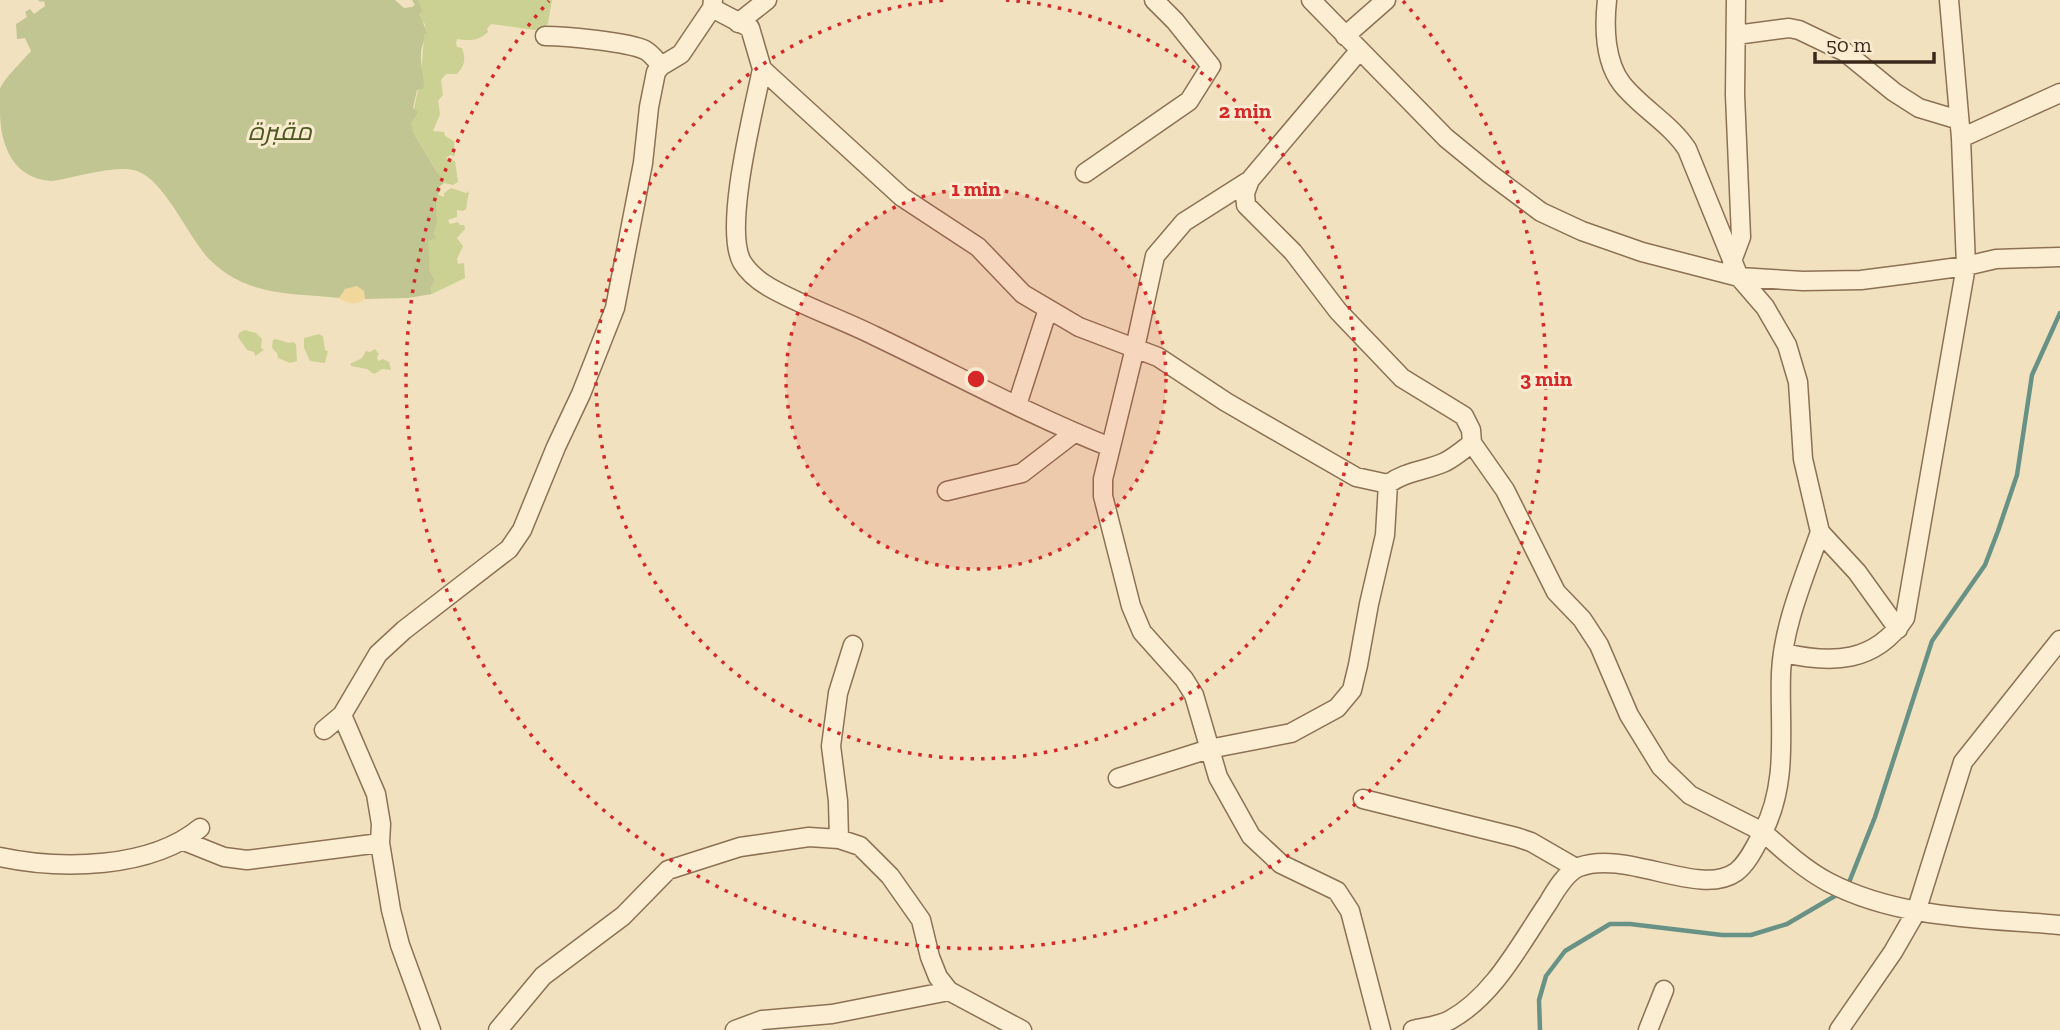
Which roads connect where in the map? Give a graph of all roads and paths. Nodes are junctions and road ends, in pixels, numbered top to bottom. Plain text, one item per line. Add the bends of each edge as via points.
1 (766, 0) edge
2 (1154, 0) edge
3 (1311, 0) edge
4 (1386, 0) edge
5 (1607, 0) edge
6 (1736, 0) edge
7 (1949, 0) edge
8 (713, 4) edge
9 (738, 23) junction
10 (1736, 35) junction
11 (545, 36) dead end
12 (1345, 36) junction
13 (1359, 51) junction
14 (661, 66) junction
15 (762, 69) junction
16 (2060, 93) edge
17 (1960, 129) junction
18 (1085, 173) dead end
19 (1250, 180) junction
20 (2060, 257) edge
21 (1966, 266) junction
22 (1736, 269) junction
23 (1048, 309) junction
24 (1135, 348) junction
25 (1017, 405) junction
26 (1074, 433) junction
27 (1472, 443) junction
28 (1110, 446) junction
29 (1388, 484) junction
30 (947, 491) dead end
31 (1820, 532) junction
32 (1898, 629) junction
33 (2060, 640) edge
34 (852, 645) dead end
35 (1784, 653) junction
36 (342, 715) junction
37 (324, 730) dead end
38 (1209, 749) junction
39 (1118, 778) dead end
40 (1363, 799) dead end
41 (200, 828) dead end
42 (1763, 832) junction
43 (839, 839) junction
44 (184, 841) junction
45 (380, 843) junction
46 (0, 857) edge
47 (1576, 868) junction
48 (1916, 912) junction
49 (2060, 925) edge
50 (1664, 990) dead end
51 (949, 991) junction
52 (430, 1030) edge
53 (498, 1030) edge
54 (735, 1030) edge
55 (1022, 1030) edge
56 (1381, 1030) edge
57 (1413, 1030) edge
58 (1648, 1030) edge
59 (1839, 1030) edge

1 - 9 street
2 - 18 street via 1211,66 1189,101
3 - 12 street
4 - 12 street
5 - 22 street via 1610,60 1620,82 1677,134 1687,149
6 - 10 street
7 - 17 street
8 - 9 street
8 - 14 street via 681,54
9 - 15 street via 750,28
10 - 17 street via 1799,30 1845,52 1894,92
10 - 22 street via 1741,237
11 - 14 street via 636,47
12 - 13 street
13 - 19 street
13 - 22 street via 1446,138 1541,212 1642,252
14 - 36 street via 653,83 615,308 522,530 509,549 378,654
15 - 23 street via 902,197 978,247 1023,295
15 - 25 street via 739,186 737,244 742,261 769,287
16 - 17 street
17 - 21 street
19 - 24 street via 1184,222 1155,256
19 - 27 street via 1246,205 1402,378 1464,416
20 - 21 street via 1996,259
21 - 22 street via 1861,280 1803,281
21 - 32 street via 1912,587
22 - 31 street via 1787,345 1798,382 1803,459
23 - 24 street via 1079,327
23 - 25 street
24 - 28 street
24 - 29 street via 1158,357 1356,477
25 - 26 street
26 - 28 street
26 - 30 street via 1022,473
27 - 29 street via 1443,463 1400,475
27 - 42 street via 1505,490 1556,592 1599,645 1629,715 1661,767 1690,795
28 - 38 street via 1103,496 1131,606 1142,632 1194,695
29 - 38 street via 1385,535 1352,690 1337,708 1291,733
31 - 32 street via 1857,572
31 - 35 street
32 - 35 street via 1875,648 1839,659 1814,660
33 - 48 street via 1963,762
34 - 43 street via 838,693 831,746
35 - 42 street via 1779,785
36 - 37 street
36 - 45 street via 376,794
38 - 39 street
38 - 56 street via 1218,778 1251,836 1281,864 1337,891 1350,911
40 - 47 street via 1516,837
41 - 44 street
42 - 47 street via 1735,872 1718,878 1694,880 1602,861
42 - 48 street via 1826,881 1866,899
43 - 51 street via 860,846 890,877 921,920 930,957
43 - 53 street via 809,837 740,846 668,870 623,916 543,976
44 - 45 street via 224,857 247,860
44 - 46 street via 142,857 102,862 66,865
45 - 52 street via 400,945
47 - 57 street via 1480,998 1448,1022
48 - 49 street
48 - 59 street
50 - 58 street
51 - 54 street via 832,1014 762,1020
51 - 55 street

